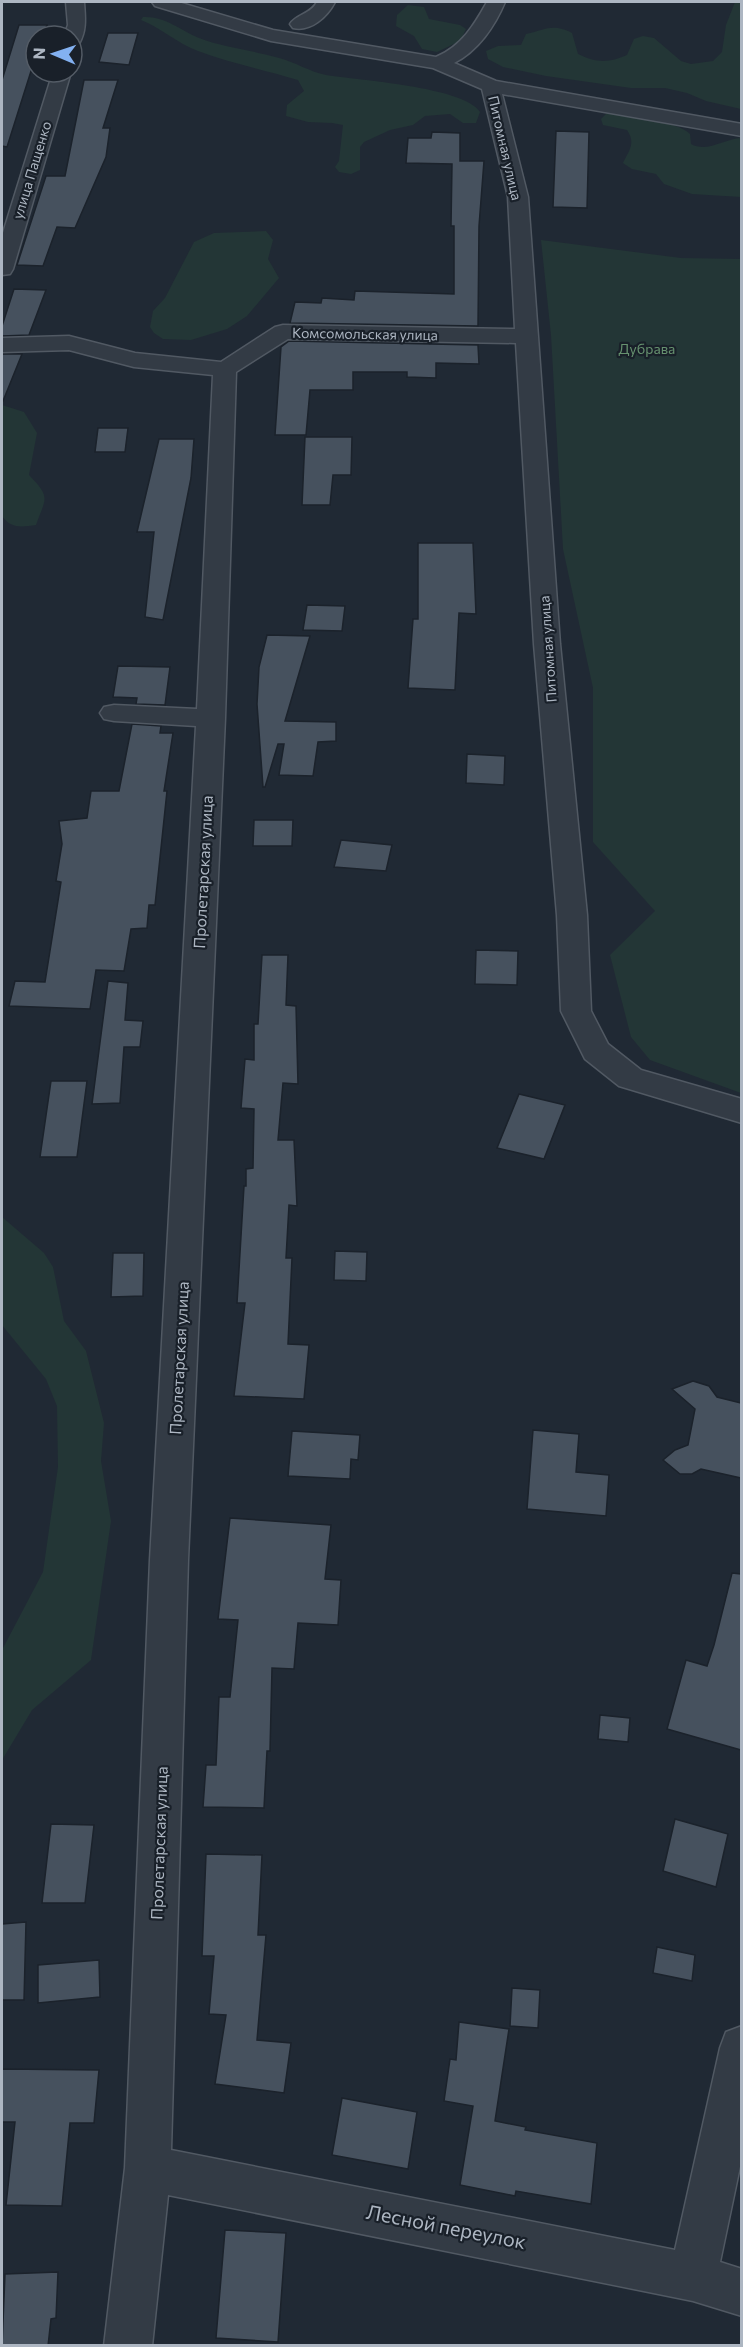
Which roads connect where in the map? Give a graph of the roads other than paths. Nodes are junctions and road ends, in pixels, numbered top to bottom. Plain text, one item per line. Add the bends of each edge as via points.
1 (75, 2) edge
2 (161, 2) edge
3 (326, 2) edge
4 (496, 2) edge
5 (226, 3) edge
6 (189, 11) junction
7 (77, 24) edge
8 (299, 24) junction
9 (392, 40) dead end
10 (438, 63) junction
11 (58, 84) edge
12 (491, 86) junction
13 (741, 130) edge
14 (2, 269) edge
15 (525, 336) junction
16 (2, 345) edge
17 (225, 369) junction
18 (114, 713) dead end
19 (211, 718) junction
20 (741, 1112) edge
21 (741, 2048) edge
22 (148, 2168) junction
23 (693, 2277) junction
24 (741, 2293) edge
25 (128, 2346) edge

1 - 7 street
2 - 6 street
3 - 8 street via 320,13
4 - 10 street via 473,42 455,57
5 - 6 street
5 - 8 street
6 - 10 street via 271,35
8 - 9 street
10 - 12 street
11 - 14 street, улица Пащенко
12 - 13 street
12 - 15 street, Питомная улица via 518,197
15 - 17 street, Комсомольская улица via 283,332
15 - 20 street, Питомная улица via 553,721 572,915 576,1011 596,1051 630,1078
16 - 17 street via 69,343 134,360
17 - 19 street, Пролетарская улица
18 - 19 street
19 - 22 street, Пролетарская улица via 169,1560
21 - 23 street
22 - 23 street, Лесной переулок
22 - 25 street, Пролетарская улица
23 - 24 street, Лесной переулок

